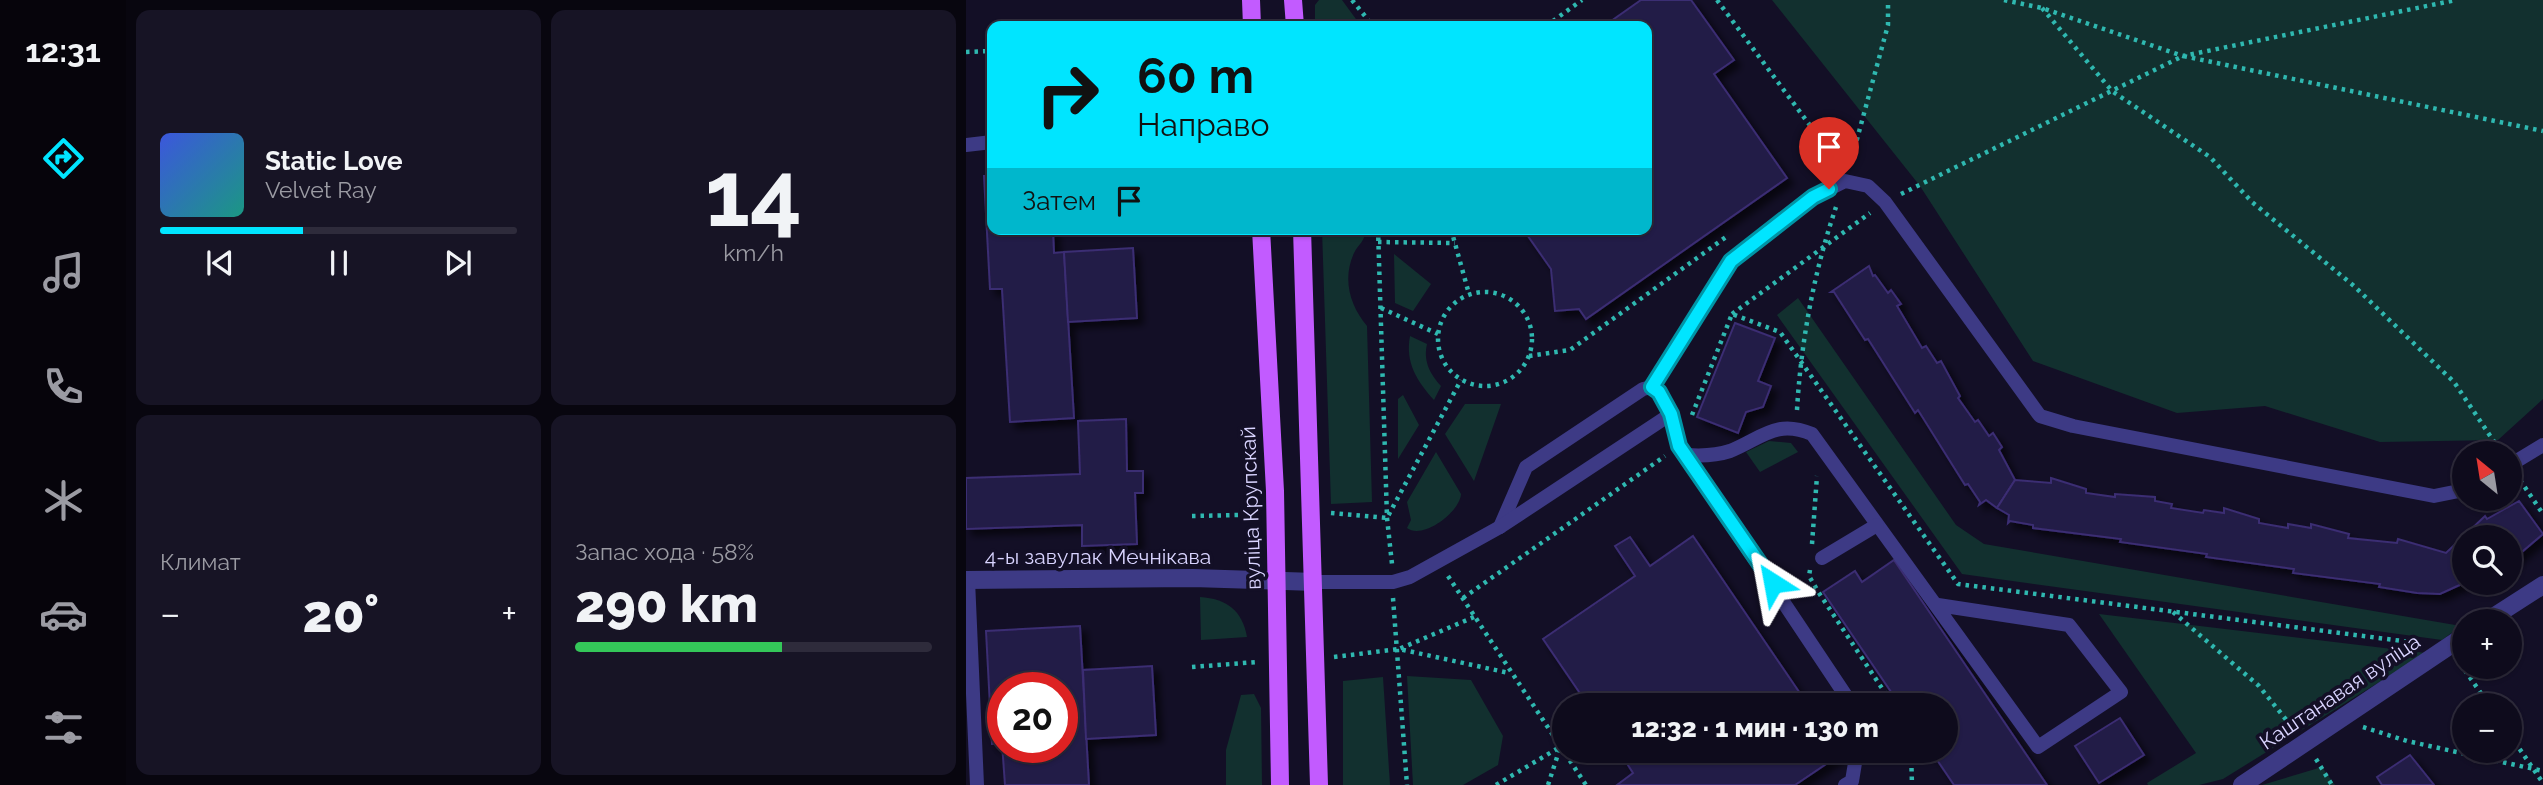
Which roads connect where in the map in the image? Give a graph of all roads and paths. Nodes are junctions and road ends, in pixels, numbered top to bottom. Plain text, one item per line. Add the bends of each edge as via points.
1 (1251, 0) edge
2 (1293, 0) edge
3 (1352, 0) edge
4 (1582, 0) edge
5 (1717, 0) edge
6 (1888, 0) edge
7 (2004, 0) edge
8 (2456, 0) edge
9 (2042, 8) junction
10 (1252, 21) edge
11 (1295, 21) edge
12 (1369, 21) edge
13 (1553, 21) edge
14 (987, 51) edge
15 (966, 52) edge
16 (2183, 56) junction
17 (2112, 91) junction
18 (2543, 131) edge
19 (987, 143) edge
20 (966, 145) edge
21 (1808, 178) dead end
22 (1845, 181) junction
23 (1885, 202) junction
24 (1261, 235) edge
25 (1302, 235) edge
26 (1378, 235) edge
27 (1453, 235) edge
28 (1728, 236) dead end
29 (1378, 242) junction
30 (1455, 243) junction
31 (1469, 294) junction
32 (1381, 308) junction
33 (1732, 314) junction
34 (1438, 334) junction
35 (1529, 356) junction
36 (1461, 380) junction
37 (1652, 387) junction
38 (1671, 414) junction
39 (2494, 441) edge
40 (2543, 445) edge
41 (1683, 450) junction
42 (2522, 458) edge
43 (2522, 483) edge
44 (2452, 492) edge
45 (1330, 513) dead end
46 (2543, 514) edge
47 (1240, 515) dead end
48 (1192, 516) dead end
49 (1387, 517) junction
50 (1877, 525) junction
51 (1500, 527) junction
52 (1822, 558) dead end
53 (1438, 561) junction
54 (1393, 568) dead end
55 (967, 580) edge
56 (1278, 582) junction
57 (1315, 582) junction
58 (2543, 584) edge
59 (1392, 594) dead end
60 (1462, 598) junction
61 (1938, 605) junction
62 (2505, 609) edge
63 (2172, 611) junction
64 (1474, 617) junction
65 (2452, 644) edge
66 (2448, 647) junction
67 (1399, 649) junction
68 (1334, 657) dead end
69 (1258, 662) dead end
70 (1192, 667) dead end
71 (1510, 673) junction
72 (1844, 693) edge
73 (2481, 693) edge
74 (2339, 720) junction
75 (1552, 735) edge
76 (2306, 743) junction
77 (1552, 752) edge
78 (2522, 752) edge
79 (1555, 763) edge
80 (1571, 763) edge
81 (1855, 763) edge
82 (1911, 763) edge
83 (2534, 770) junction
84 (2543, 771) edge
85 (2543, 783) edge
86 (977, 785) edge
87 (1280, 785) edge
88 (1319, 785) edge
89 (1407, 785) edge
90 (1496, 785) edge
91 (1548, 785) edge
92 (1586, 785) edge
93 (1845, 785) edge
94 (1912, 785) edge
95 (2242, 785) edge
96 (2332, 785) edge

1 - 10 main road
2 - 11 main road
3 - 12 path
4 - 13 path
5 - 21 path via 1826,147 1819,170
6 - 22 path via 1888,25
7 - 9 path
8 - 16 path
9 - 16 path
9 - 17 path
14 - 15 path
16 - 17 path
16 - 18 path
17 - 23 path
17 - 39 path via 2210,157 2252,201 2354,286 2455,382
19 - 20 lane
22 - 23 lane via 1868,186
22 - 37 lane via 1813,197 1731,261
23 - 33 path
23 - 44 lane via 2040,416 2434,496
24 - 56 main road, вуліца Крупскай
25 - 57 main road
26 - 29 path
27 - 30 path
28 - 35 path via 1570,350
29 - 30 path
29 - 32 path
30 - 31 path
31 - 34 path via 1447,310
31 - 35 path via 1496,293 1519,306 1531,329
32 - 34 path
32 - 49 path
33 - 41 path
33 - 63 path via 1780,332 1958,584
34 - 36 path via 1443,361
35 - 36 path via 1513,377 1501,383 1488,386
36 - 49 path
37 - 38 lane
37 - 51 lane via 1525,467
38 - 41 lane
38 - 51 lane
40 - 42 lane
41 - 50 lane via 1709,456 1728,452 1776,428 1796,427 1812,434
41 - 60 path
41 - 72 lane
43 - 46 path
45 - 49 path
47 - 48 path
49 - 54 path
50 - 52 lane
50 - 61 lane
51 - 53 lane
53 - 57 lane via 1393,582
53 - 60 path
55 - 56 street, 4-ы завулак Мечнікава
55 - 86 lane
56 - 57 street, 4-ы завулак Мечнікава
56 - 87 main road, вуліца Крупскай
57 - 88 main road
58 - 62 street
59 - 67 path
60 - 64 path
61 - 61 lane via 2038,747 2121,692 2069,625
63 - 66 path
63 - 76 path via 2259,686
64 - 67 path
64 - 71 path
65 - 66 street, Каштанавая вуліца
66 - 73 path
66 - 74 street, Каштанавая вуліца
67 - 68 path
67 - 71 path
67 - 89 path
69 - 70 path
71 - 75 path
74 - 76 street, Каштанавая вуліца
74 - 83 path
76 - 95 street, Каштанавая вуліца
76 - 96 path
77 - 90 path
78 - 83 path
79 - 91 path
80 - 92 path
81 - 93 lane via 1852,781
82 - 94 path
83 - 84 path
83 - 85 path

